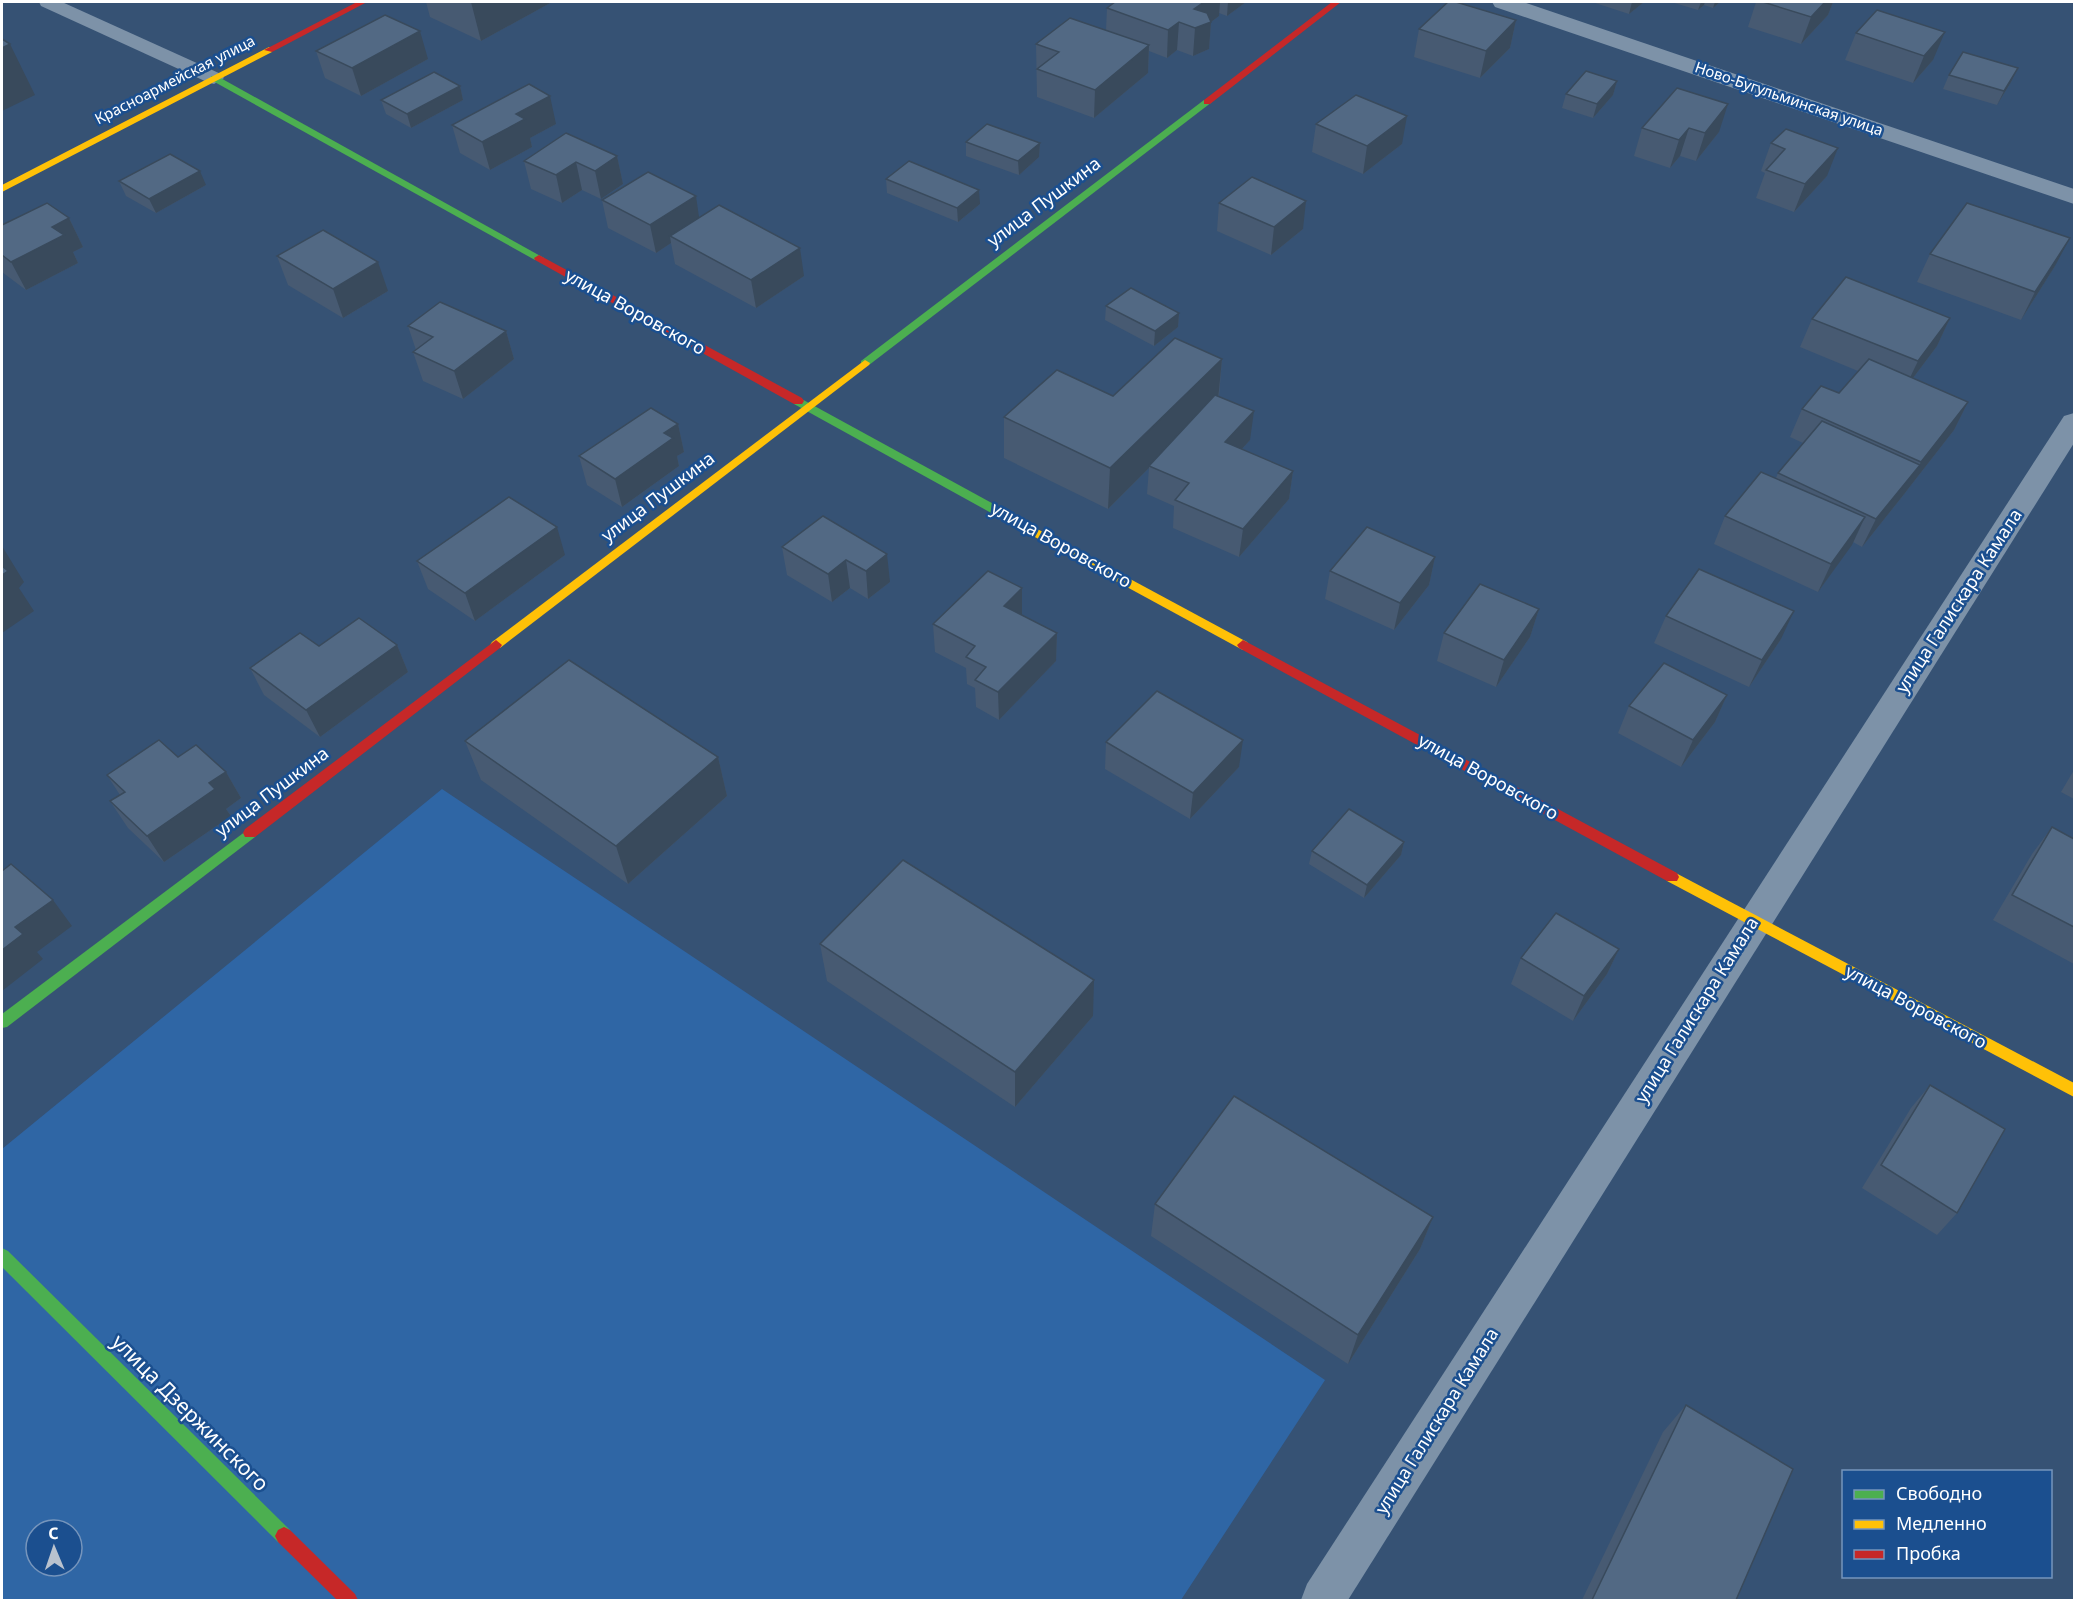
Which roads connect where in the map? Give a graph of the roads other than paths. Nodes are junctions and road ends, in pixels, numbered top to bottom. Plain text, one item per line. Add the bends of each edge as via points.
1 (48, 2) edge
2 (363, 2) edge
3 (1337, 2) edge
4 (1503, 2) edge
5 (214, 78) junction
6 (2, 189) edge
7 (2074, 198) edge
8 (805, 406) junction
9 (2074, 422) edge
10 (1754, 922) junction
11 (2, 1022) edge
12 (2074, 1090) edge
13 (2, 1256) edge
14 (348, 1600) edge
15 (1323, 1600) edge

1 - 5 lane, улица Воровского
2 - 5 street, Красноармейская улица
3 - 8 street, улица Пушкина
4 - 7 street, Ново-Бугульминская улица
5 - 6 street, Красноармейская улица
5 - 8 street, улица Воровского
8 - 10 street, улица Воровского
8 - 11 street, улица Пушкина
9 - 10 street, улица Галискара Камала
10 - 12 street, улица Воровского
10 - 15 street, улица Галискара Камала
13 - 14 street, улица Дзержинского

